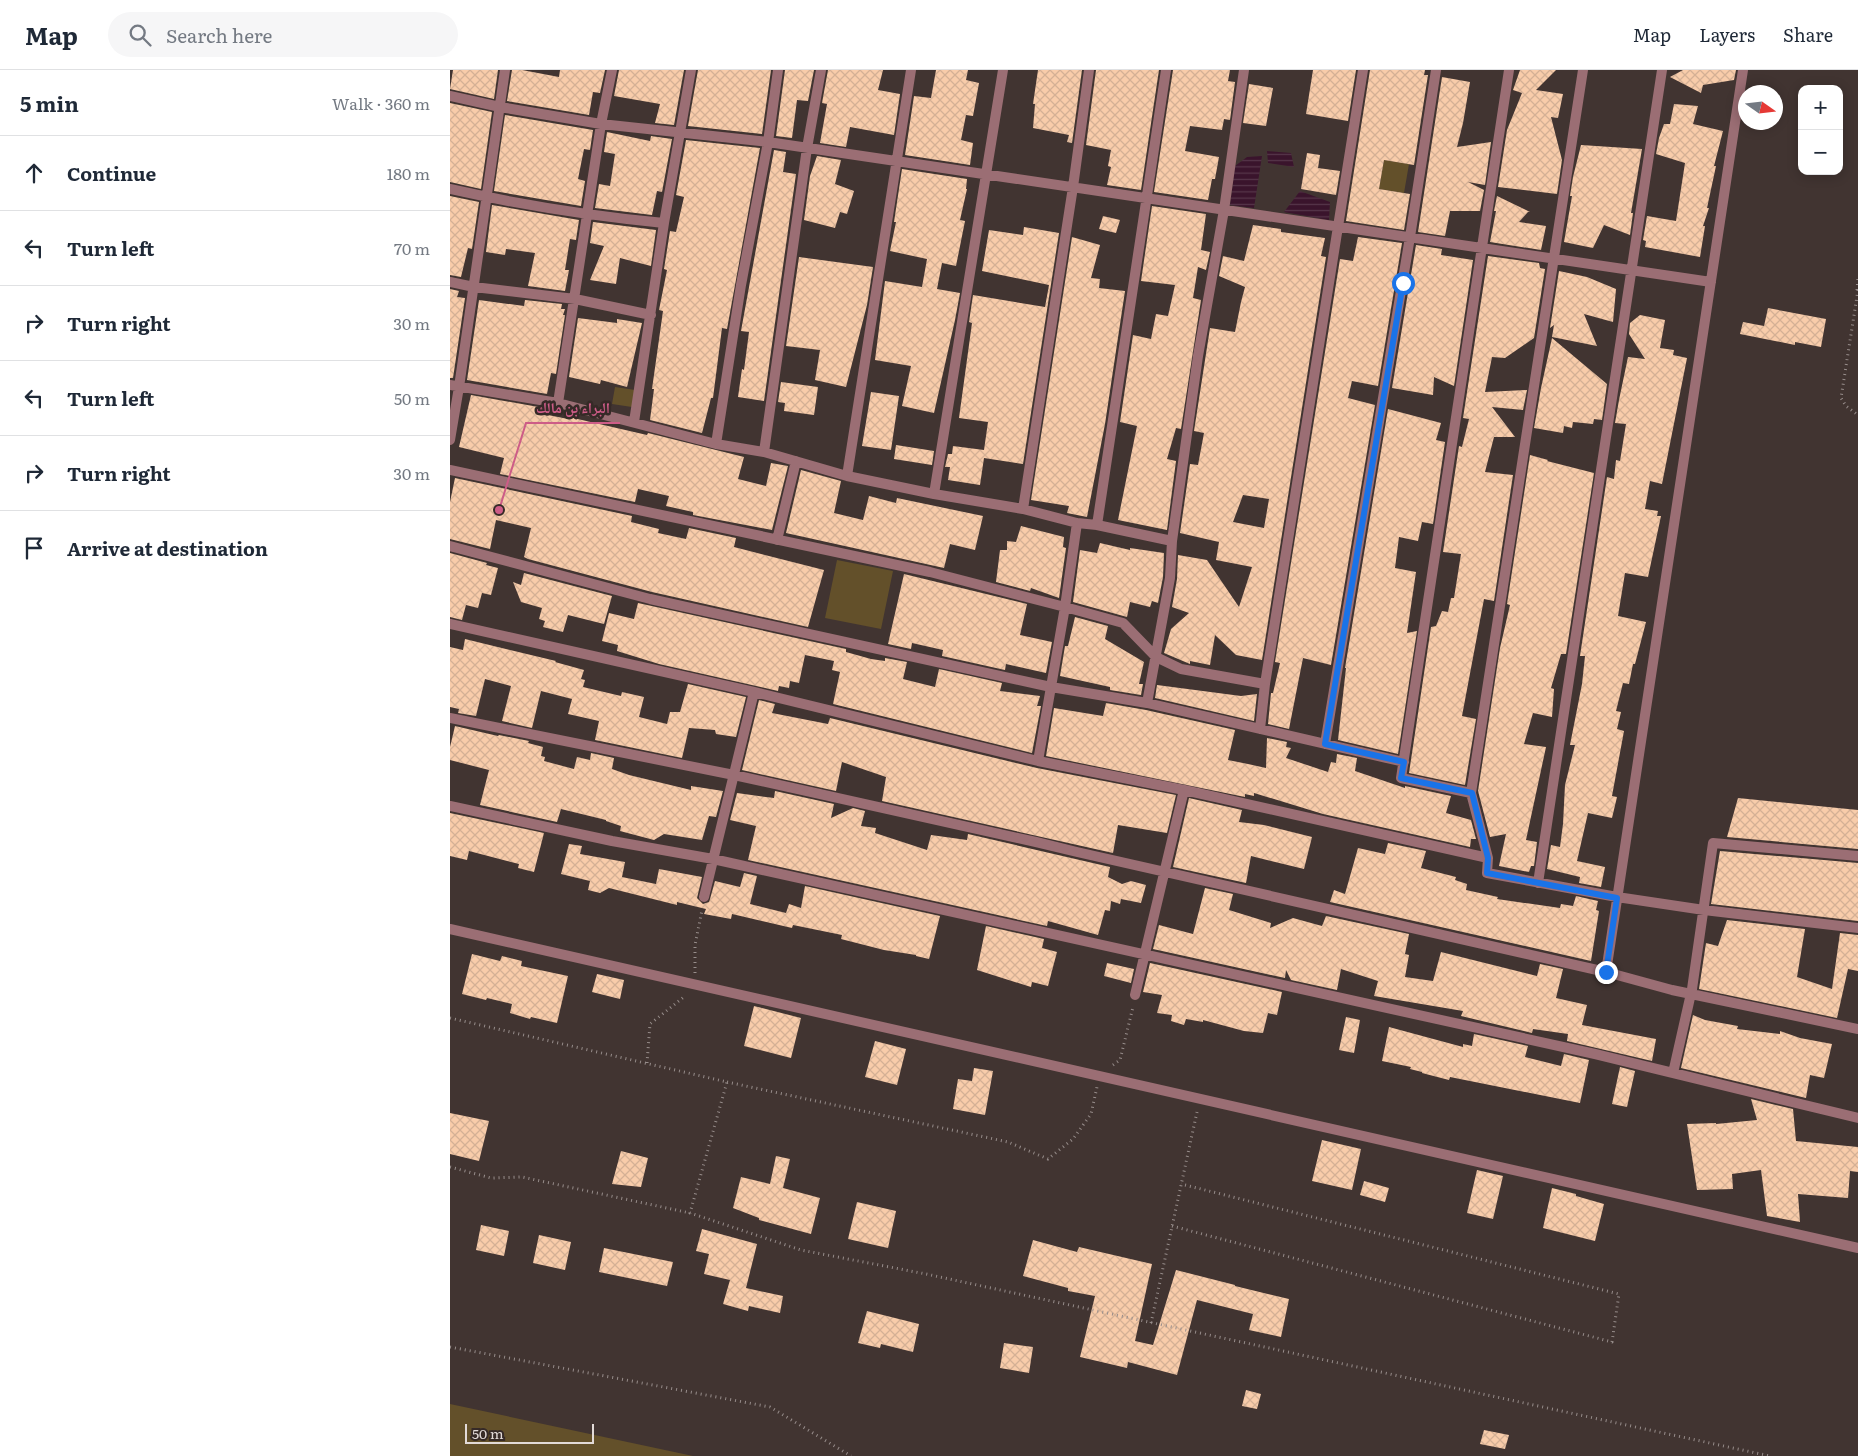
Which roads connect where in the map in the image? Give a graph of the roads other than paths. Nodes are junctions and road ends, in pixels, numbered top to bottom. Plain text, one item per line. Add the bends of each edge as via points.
1 (505, 70) edge
2 (612, 70) edge
3 (691, 70) edge
4 (778, 70) edge
5 (821, 70) edge
6 (911, 70) edge
7 (1003, 70) edge
8 (1089, 70) edge
9 (1166, 70) edge
10 (1244, 70) edge
11 (1363, 70) edge
12 (1436, 70) edge
13 (1508, 70) edge
14 (1583, 70) edge
15 (1662, 70) edge
16 (1743, 70) edge
17 (450, 96) edge
18 (500, 107) junction
19 (601, 124) junction
20 (681, 132) junction
21 (768, 142) junction
22 (807, 148) junction
23 (898, 161) junction
24 (987, 174) junction
25 (1073, 187) junction
26 (450, 189) edge
27 (486, 197) junction
28 (1146, 198) junction
29 (1224, 210) junction
30 (587, 215) junction
31 (664, 223) junction
32 (1339, 227) junction
33 (1410, 237) junction
34 (1482, 248) junction
35 (1554, 259) junction
36 (1631, 271) junction
37 (450, 282) edge
38 (1711, 282) junction
39 (474, 287) junction
40 (575, 299) junction
41 (652, 315) junction
42 (455, 386) edge
43 (558, 403) junction
44 (634, 422) junction
45 (450, 440) edge
46 (716, 444) junction
47 (764, 452) junction
48 (796, 461) junction
49 (450, 470) edge
50 (847, 476) junction
51 (934, 494) junction
52 (1023, 509) junction
53 (1077, 523) junction
54 (1098, 525) junction
55 (777, 540) junction
56 (1172, 541) junction
57 (450, 546) edge
58 (1065, 607) junction
59 (450, 624) edge
60 (1156, 657) junction
61 (1265, 684) junction
62 (1051, 687) junction
63 (754, 692) junction
64 (1147, 703) junction
65 (450, 718) edge
66 (1260, 729) junction
67 (1325, 744) junction
68 (1038, 761) junction
69 (1404, 762) junction
70 (734, 775) junction
71 (1184, 790) junction
72 (1472, 793) junction
73 (450, 806) edge
74 (1858, 856) edge
75 (1488, 858) junction
76 (713, 859) junction
77 (1164, 872) junction
78 (1538, 883) junction
79 (704, 897) road end
80 (1617, 898) junction
81 (1704, 910) junction
82 (1858, 928) edge
83 (450, 929) edge
84 (1145, 954) junction
85 (1606, 972) junction
86 (1691, 994) junction
87 (1135, 995) road end
88 (1858, 1029) edge
89 (1673, 1073) junction
90 (1858, 1118) edge
91 (1858, 1248) edge

1 - 18 street
2 - 19 street
3 - 20 street
4 - 21 street
5 - 22 street
6 - 23 street
7 - 24 street
8 - 25 street
9 - 28 street
10 - 29 street
11 - 32 street
12 - 33 street
13 - 34 street
14 - 35 street
15 - 36 street
16 - 38 street
17 - 18 street
18 - 19 street
18 - 27 street
19 - 20 street
19 - 30 street
20 - 21 street
20 - 31 street
21 - 22 street
21 - 46 street
22 - 23 street
22 - 47 street
23 - 24 street
23 - 50 street
24 - 25 street
24 - 51 street
25 - 28 street
25 - 52 street
26 - 27 street
27 - 30 street
27 - 39 street
28 - 29 street
28 - 54 street
29 - 32 street
29 - 56 street via 1198,356
30 - 31 street
30 - 40 street
31 - 41 street
32 - 33 street
32 - 61 street
33 - 34 street
33 - 67 street
34 - 35 street
34 - 69 street
35 - 36 street
35 - 72 street
36 - 38 street
36 - 78 street
37 - 39 street
38 - 80 street
39 - 40 street
39 - 42 street
40 - 41 street
40 - 43 street
41 - 44 street
42 - 43 street
42 - 45 street
43 - 44 street
44 - 46 street
46 - 47 street
47 - 48 street
48 - 50 street
48 - 55 street
49 - 55 street
50 - 51 street
51 - 52 street
52 - 53 street
53 - 54 street
53 - 58 street
54 - 56 street
55 - 58 street via 930,572
56 - 60 street via 1170,578
57 - 62 street via 650,599
58 - 60 street via 1123,623
58 - 62 street
59 - 63 street
60 - 61 street via 1181,669
60 - 64 street
61 - 66 street
62 - 64 street
62 - 68 street
63 - 68 street
63 - 70 street
64 - 66 street
65 - 70 street
66 - 67 street
67 - 69 street
68 - 71 street
69 - 72 street via 1401,778
70 - 76 street
70 - 77 street
71 - 75 street
71 - 77 street
72 - 75 street
73 - 76 street
74 - 81 street via 1713,844
75 - 78 street via 1487,873
76 - 79 street
76 - 84 street
77 - 84 street
77 - 85 street
78 - 80 street
80 - 81 street
80 - 85 street
81 - 82 street
81 - 86 street
83 - 91 street
84 - 87 street
84 - 89 street
85 - 86 street
86 - 88 street
86 - 89 street
89 - 90 street

